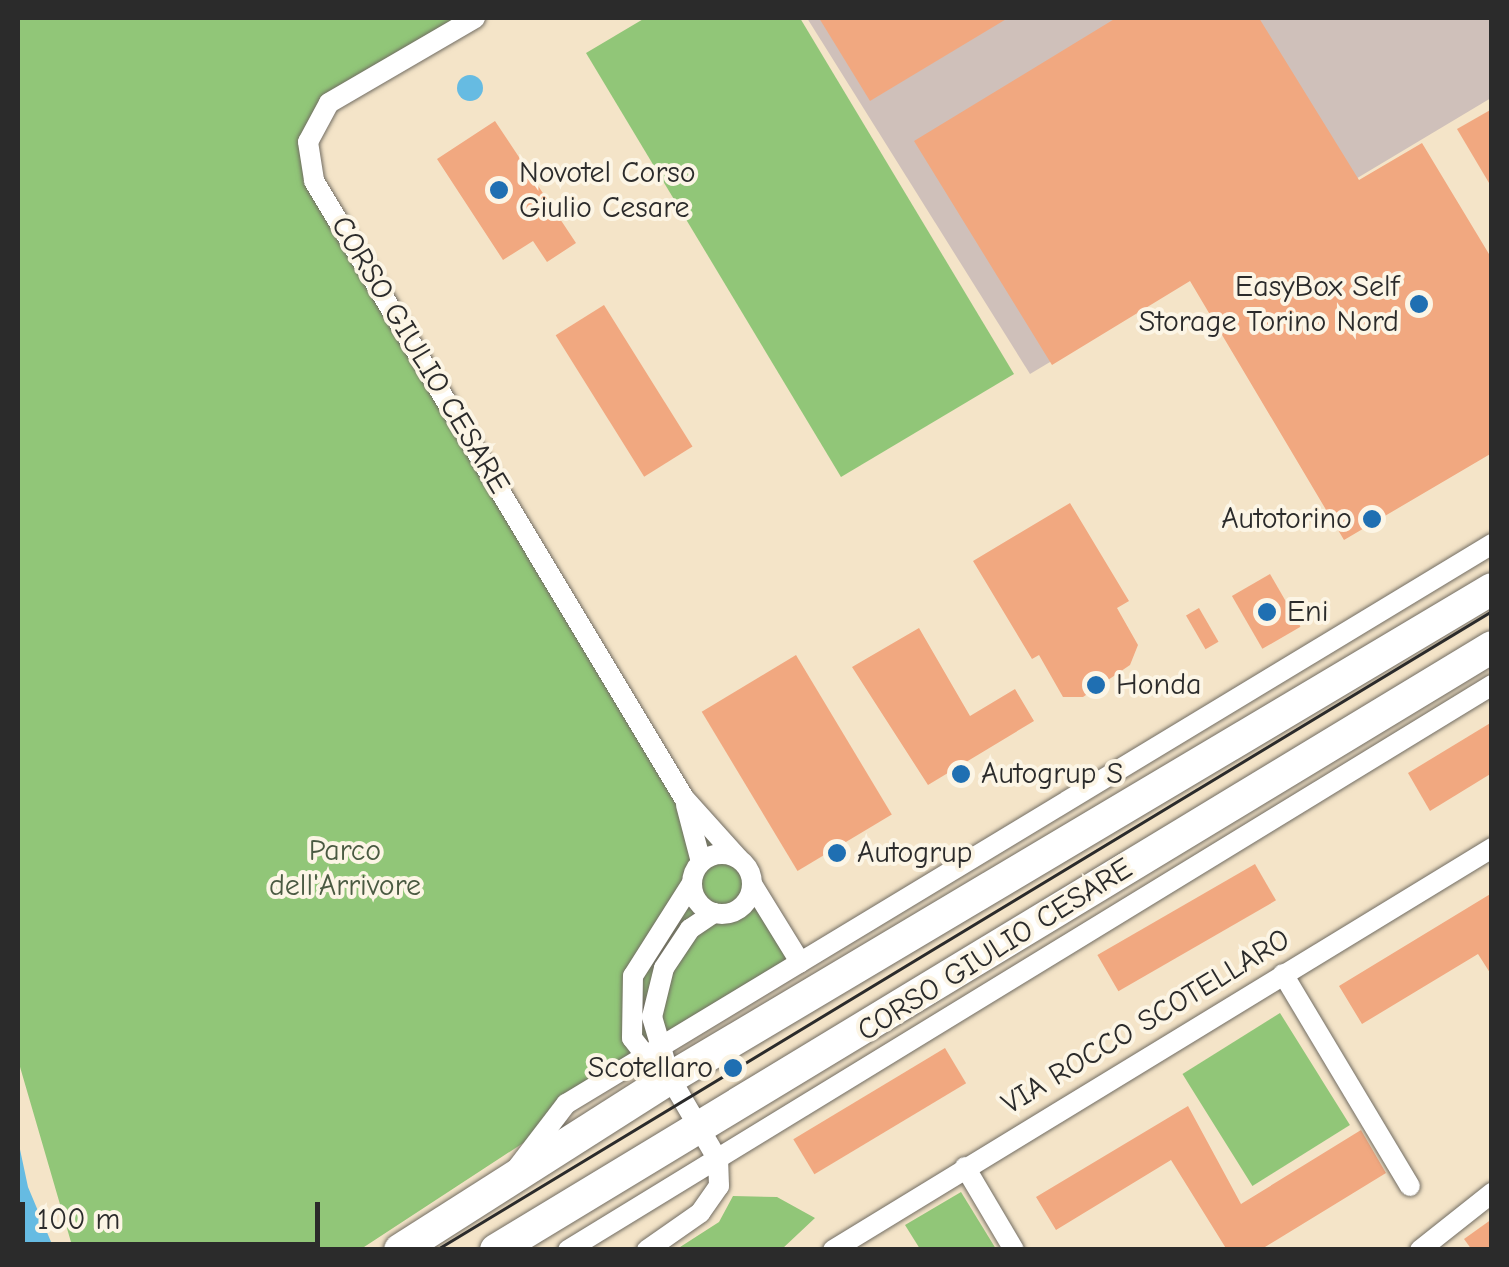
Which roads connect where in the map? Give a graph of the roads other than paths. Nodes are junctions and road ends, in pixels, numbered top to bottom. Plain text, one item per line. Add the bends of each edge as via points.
1 (475, 18) edge
2 (1492, 544) edge
3 (1492, 589) edge
4 (1492, 647) edge
5 (1492, 686) edge
6 (684, 798) junction
7 (1492, 848) edge
8 (738, 858) junction
9 (701, 862) junction
10 (692, 883) junction
11 (752, 884) junction
12 (714, 913) junction
13 (800, 962) junction
14 (1283, 974) junction
15 (661, 1046) junction
16 (642, 1057) junction
17 (670, 1078) junction
18 (708, 1142) junction
19 (965, 1167) junction
20 (508, 1183) junction
21 (1410, 1186) dead end
22 (1492, 1193) edge
23 (571, 1249) edge
24 (400, 1250) edge
25 (496, 1250) edge
26 (647, 1250) edge
27 (834, 1250) edge
28 (1014, 1250) edge
29 (1420, 1250) edge

1 - 6 street, CORSO GIULIO CESARE via 330,103 308,142 314,181
2 - 13 street, CORSO GIULIO CESARE
3 - 17 main road, CORSO GIULIO CESARE
4 - 18 main road, CORSO GIULIO CESARE
5 - 18 street, CORSO GIULIO CESARE
6 - 8 street, CORSO GIULIO CESARE
6 - 9 street, CORSO GIULIO CESARE
7 - 14 street, VIA ROCCO SCOTELLARO
8 - 9 street via 715,854
8 - 11 street
9 - 10 street
10 - 12 street via 700,905
10 - 16 street via 633,976 629,1026
11 - 12 street via 743,906
11 - 13 street
12 - 15 street via 690,929 657,984 652,1017
13 - 15 street, CORSO GIULIO CESARE
14 - 19 street, VIA ROCCO SCOTELLARO
14 - 21 street
15 - 16 street, CORSO GIULIO CESARE
15 - 17 street
16 - 17 street
16 - 20 street, CORSO GIULIO CESARE via 566,1104 524,1151
17 - 18 street
17 - 20 main road, CORSO GIULIO CESARE
18 - 23 street, CORSO GIULIO CESARE
18 - 25 main road, CORSO GIULIO CESARE
18 - 26 street via 720,1172 714,1198
19 - 27 street, VIA ROCCO SCOTELLARO
19 - 28 street
20 - 24 main road, CORSO GIULIO CESARE
22 - 29 street

